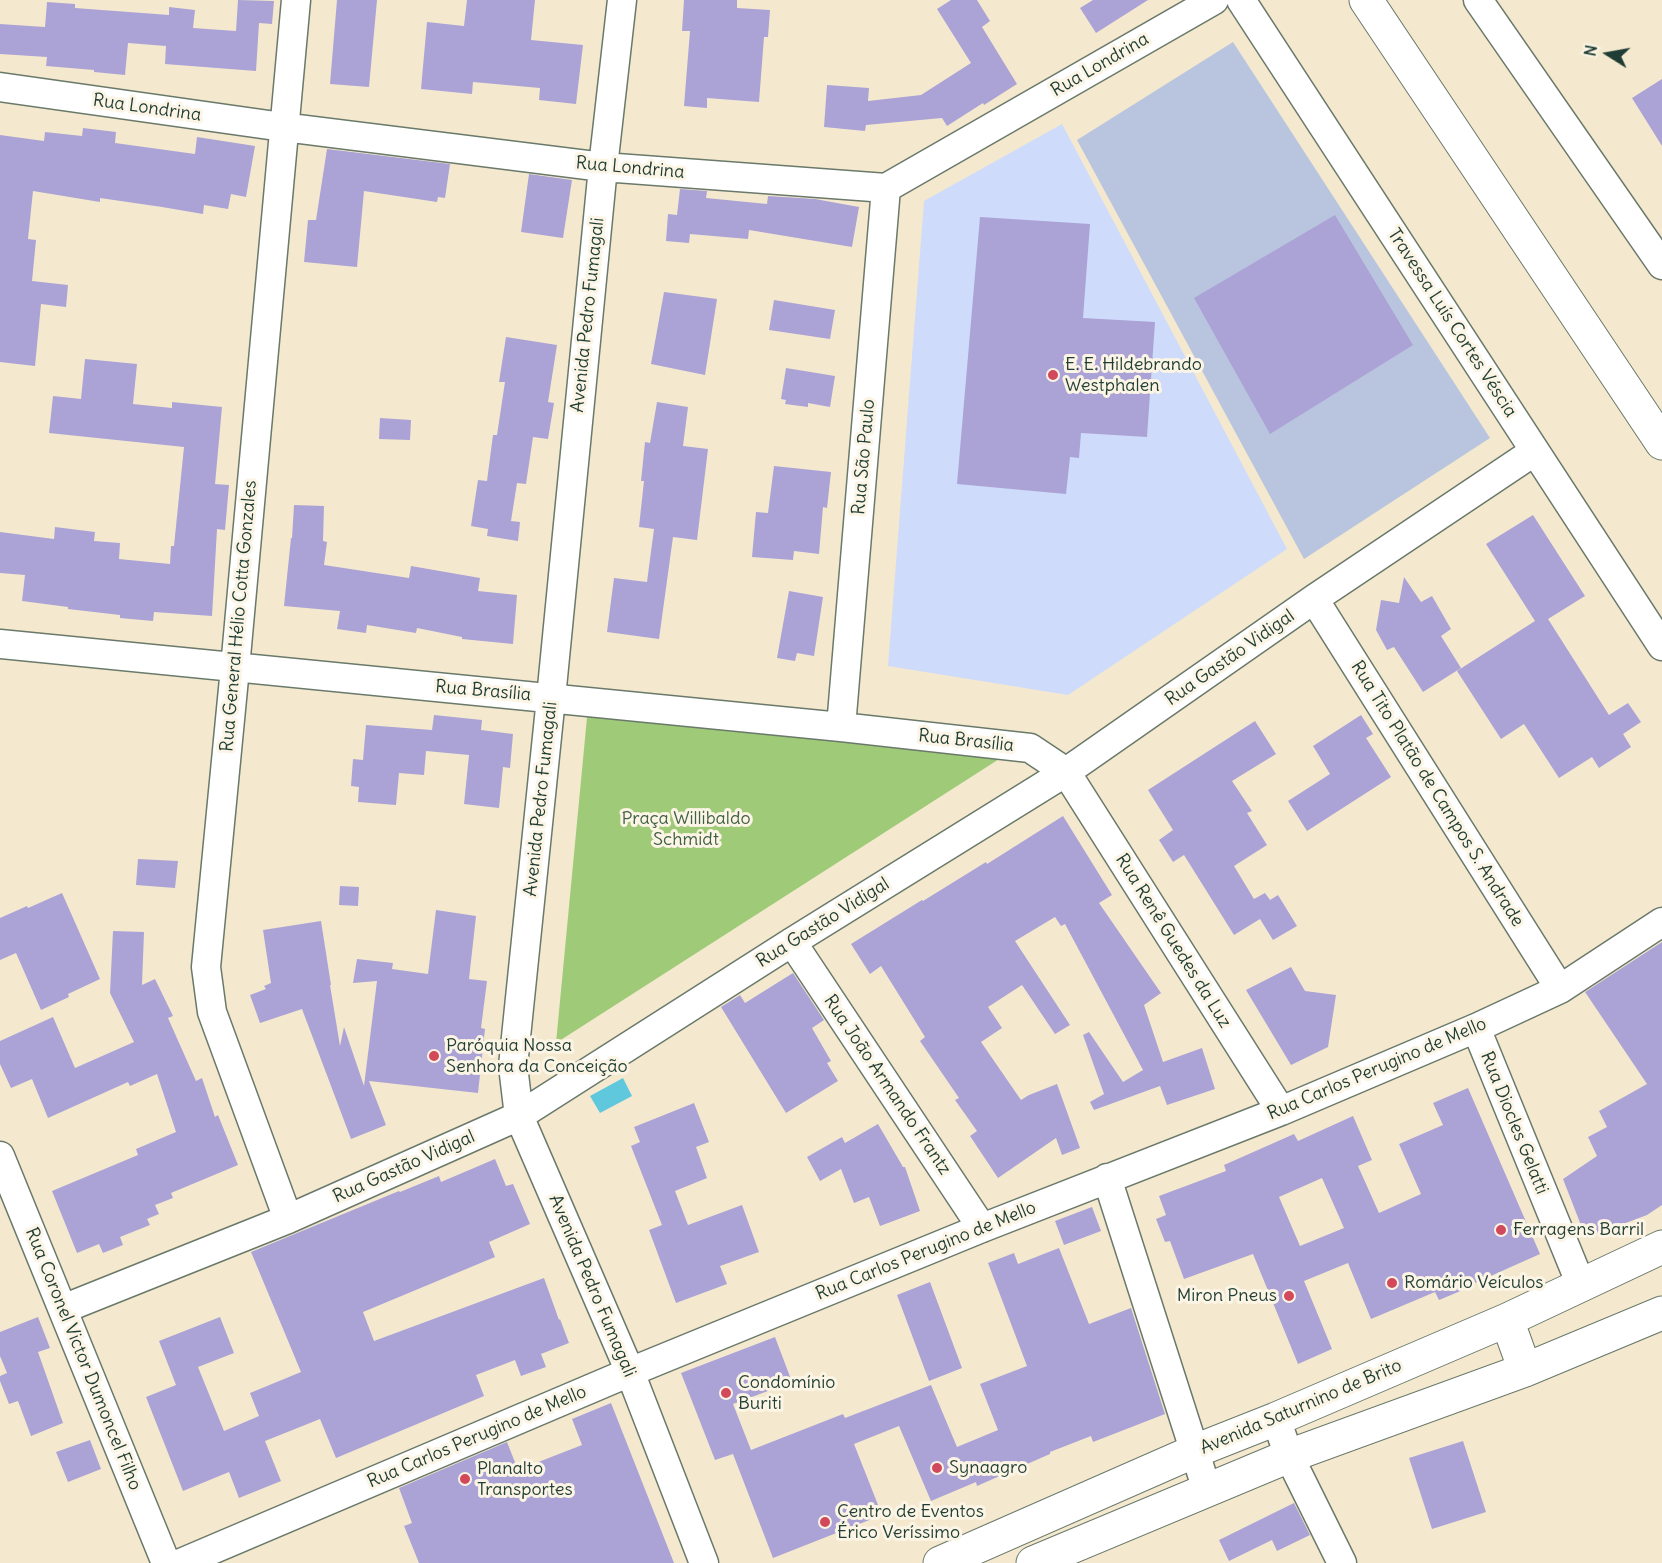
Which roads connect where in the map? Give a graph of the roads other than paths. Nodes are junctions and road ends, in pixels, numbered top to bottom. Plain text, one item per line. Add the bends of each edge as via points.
1 (296, 0) edge
2 (622, 0) edge
3 (1214, 0) edge
4 (1241, 0) edge
5 (1366, 0) edge
6 (1478, 0) edge
7 (0, 87) edge
8 (283, 127) junction
9 (603, 167) junction
10 (886, 188) junction
11 (1662, 264) edge
12 (1662, 443) edge
13 (1535, 451) junction
14 (1314, 599) junction
15 (0, 645) edge
16 (1662, 645) edge
17 (235, 668) junction
18 (551, 698) junction
19 (841, 727) junction
20 (1066, 772) junction
21 (1662, 922) edge
22 (792, 942) junction
23 (1560, 989) junction
24 (1476, 1028) junction
25 (1281, 1111) junction
26 (519, 1116) junction
27 (0, 1156) edge
28 (1107, 1179) junction
29 (288, 1219) junction
30 (982, 1228) junction
31 (1662, 1247) edge
32 (1581, 1285) junction
33 (63, 1309) junction
34 (1662, 1313) edge
35 (1507, 1320) junction
36 (1525, 1370) junction
37 (630, 1372) junction
38 (1381, 1374) junction
39 (1396, 1417) junction
40 (1276, 1419) junction
41 (1195, 1451) junction
42 (1289, 1456) junction
43 (1207, 1490) junction
44 (166, 1563) edge
45 (181, 1563) edge
46 (704, 1563) edge
47 (940, 1563) edge
48 (1032, 1563) edge
49 (1342, 1563) edge

1 - 8 street, Rua General Hélio Cotta Gonzales
2 - 9 street, Avenida Pedro Fumagali
3 - 10 street, Rua Londrina
4 - 13 street, Travessa Luís Cortes Véscia
5 - 12 main road
6 - 11 street
7 - 8 street, Rua Londrina
8 - 9 street, Rua Londrina
8 - 17 street, Rua General Hélio Cotta Gonzales
9 - 10 street, Rua Londrina
9 - 18 street, Avenida Pedro Fumagali
10 - 19 street, Rua São Paulo
13 - 14 street, Rua Gastão Vidigal
13 - 16 street, Travessa Luís Cortes Véscia
14 - 20 street, Rua Gastão Vidigal
14 - 23 street, Rua Tito Platão de Campos S. Andrade
15 - 17 street, Rua Brasília
17 - 18 street, Rua Brasília
17 - 29 street, Rua General Hélio Cotta Gonzales via 206,967 212,1012
18 - 19 street, Rua Brasília
18 - 26 street, Avenida Pedro Fumagali via 513,1066
19 - 20 street, Rua Brasília via 1030,748
20 - 22 street, Rua Gastão Vidigal
20 - 25 street, Rua Renê Guedes da Luz
21 - 23 street, Rua Carlos Perugino de Mello
22 - 26 street, Rua Gastão Vidigal
22 - 30 street, Rua João Armando Frantz
23 - 24 street, Rua Carlos Perugino de Mello
24 - 25 street, Rua Carlos Perugino de Mello
24 - 32 street, Rua Diocles Gelatti
25 - 28 street, Rua Carlos Perugino de Mello
26 - 29 street, Rua Gastão Vidigal
26 - 37 street, Avenida Pedro Fumagali
27 - 33 street, Rua Coronel Victor Dumoncel Filho
28 - 30 street, Rua Carlos Perugino de Mello
28 - 41 street
29 - 33 street, Rua Gastão Vidigal
30 - 37 street, Rua Carlos Perugino de Mello
31 - 32 main road, Avenida Saturnino de Brito
32 - 35 main road, Avenida Saturnino de Brito
33 - 44 street, Rua Coronel Victor Dumoncel Filho
34 - 36 main road
35 - 36 main road
35 - 38 main road, Avenida Saturnino de Brito
36 - 39 main road
37 - 45 street, Rua Carlos Perugino de Mello
37 - 46 street, Avenida Pedro Fumagali
38 - 39 main road
38 - 40 main road, Avenida Saturnino de Brito
39 - 42 main road
40 - 41 main road, Avenida Saturnino de Brito
40 - 42 street
41 - 43 street
41 - 47 main road, Avenida Saturnino de Brito
42 - 43 main road
42 - 49 street
43 - 48 main road

